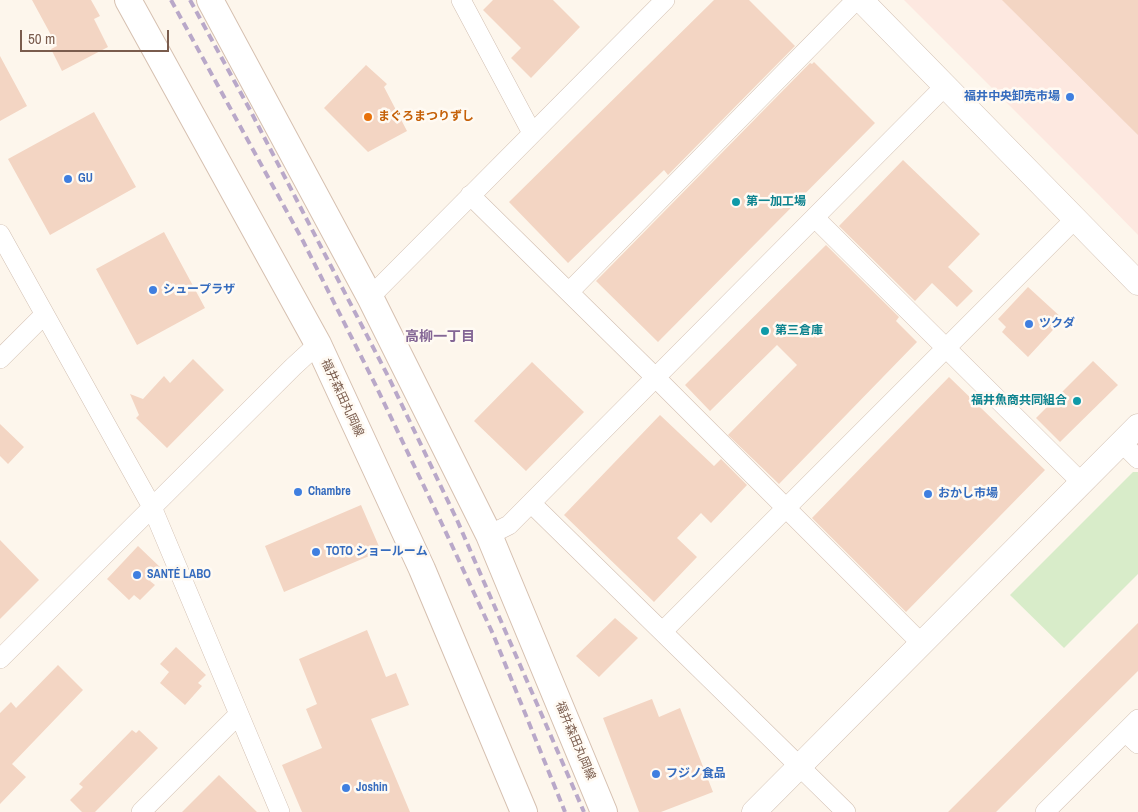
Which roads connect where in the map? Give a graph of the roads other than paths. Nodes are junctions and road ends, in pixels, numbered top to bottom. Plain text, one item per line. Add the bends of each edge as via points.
1 (128, 0) edge
2 (210, 0) edge
3 (461, 0) edge
4 (665, 0) edge
5 (856, 0) edge
6 (861, 0) edge
7 (945, 86) junction
8 (532, 133) junction
9 (470, 195) junction
10 (815, 218) junction
11 (1076, 218) junction
12 (0, 234) edge
13 (1138, 283) edge
14 (569, 292) junction
15 (370, 297) junction
16 (44, 315) junction
17 (318, 344) junction
18 (946, 348) junction
19 (0, 359) edge
20 (656, 378) junction
21 (1138, 426) edge
22 (1121, 442) junction
23 (1138, 459) edge
24 (1082, 483) junction
25 (531, 503) junction
26 (152, 508) junction
27 (786, 508) junction
28 (489, 535) junction
29 (663, 631) junction
30 (921, 643) junction
31 (0, 659) edge
32 (238, 715) junction
33 (1134, 732) edge
34 (799, 766) junction
35 (141, 812) edge
36 (280, 812) edge
37 (524, 812) edge
38 (604, 812) edge
39 (754, 812) edge
40 (846, 812) edge
41 (1045, 812) edge

1 - 17 main road, 福井森田丸岡線
2 - 15 main road, 福井森田丸岡線
3 - 8 street
4 - 8 street
5 - 14 street
6 - 7 street
7 - 10 street
7 - 11 street
8 - 9 street
9 - 14 street
9 - 15 street
10 - 18 street
10 - 20 street
11 - 13 street
11 - 18 street
12 - 16 street
14 - 20 street
15 - 28 main road, 福井森田丸岡線
16 - 19 street
16 - 26 street
17 - 26 street
17 - 37 main road, 福井森田丸岡線 via 422,569
18 - 24 street
18 - 27 street
20 - 25 street
20 - 27 street
21 - 22 street
22 - 23 street
22 - 24 street
24 - 30 street
25 - 28 street via 509,525
25 - 29 street
26 - 31 street
26 - 32 street
27 - 29 street
27 - 30 street
28 - 38 main road, 福井森田丸岡線
29 - 34 street
30 - 34 street
32 - 35 street
32 - 36 street
33 - 41 street
34 - 39 street
34 - 40 street

